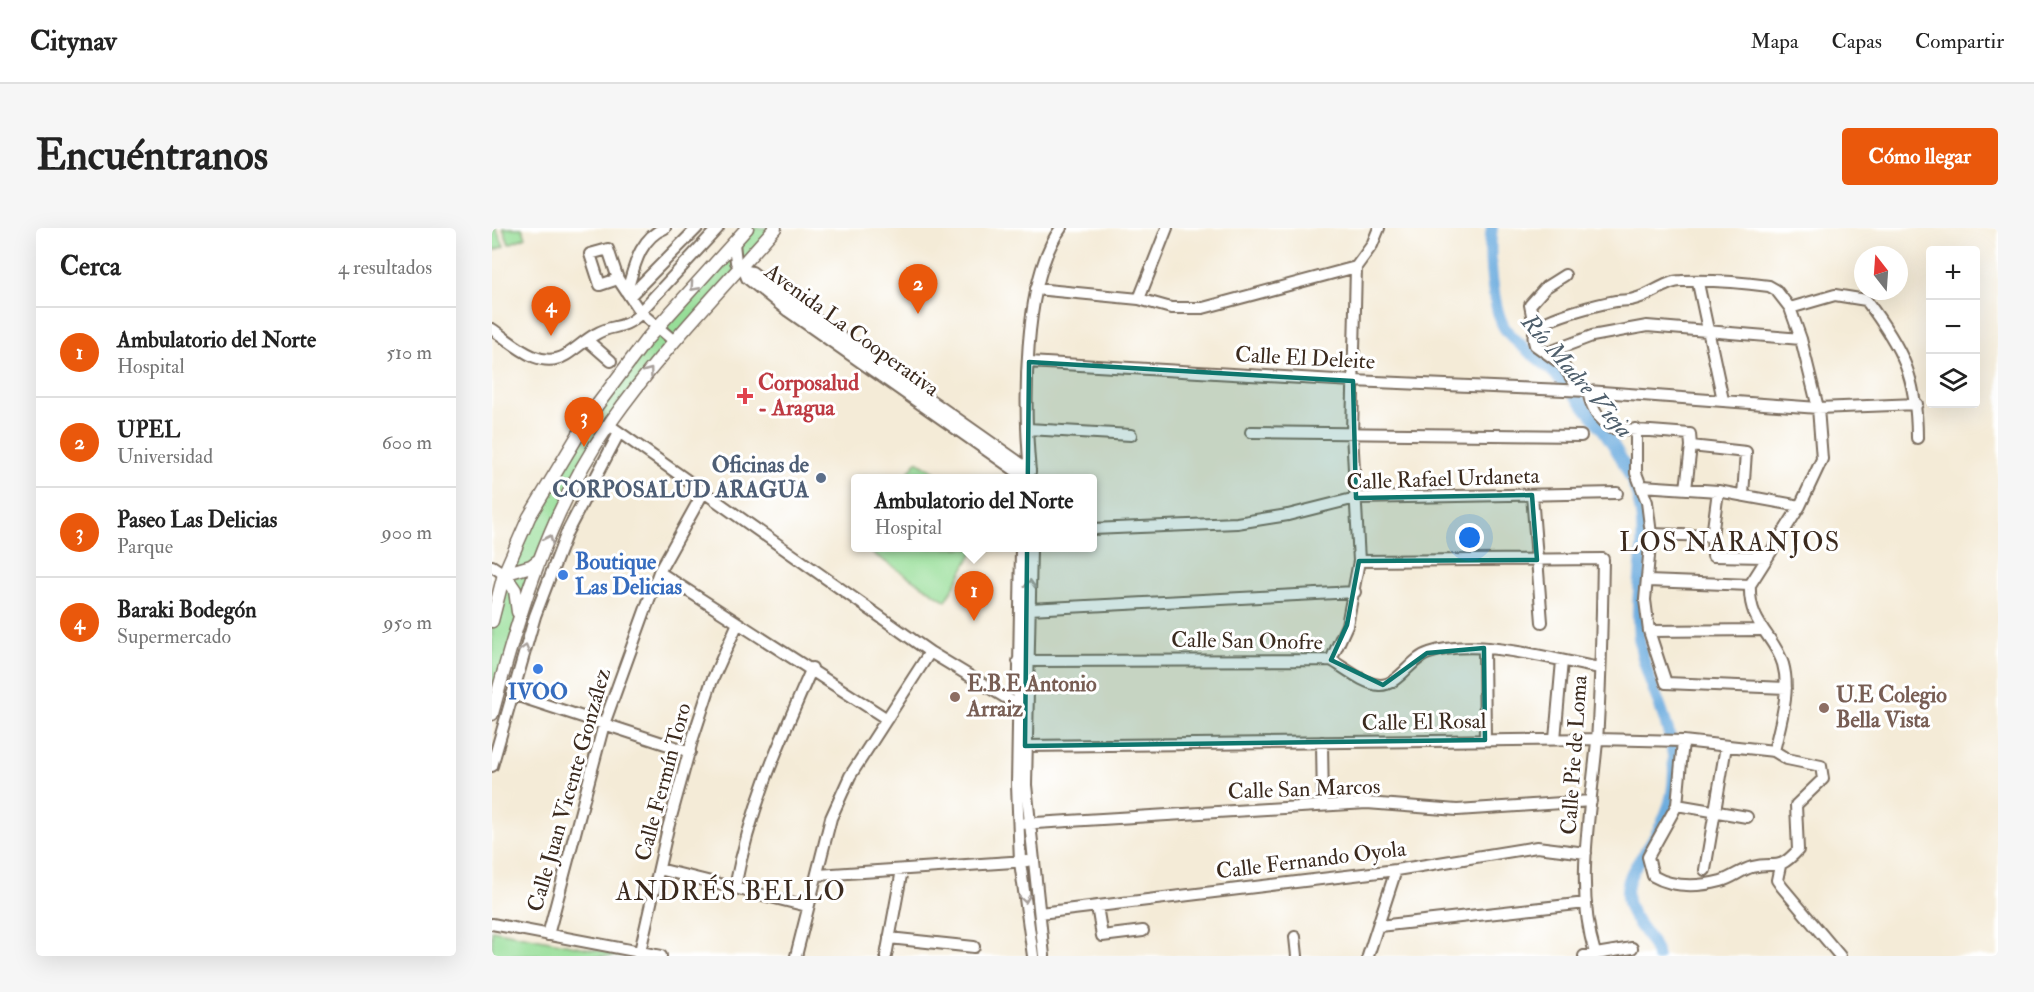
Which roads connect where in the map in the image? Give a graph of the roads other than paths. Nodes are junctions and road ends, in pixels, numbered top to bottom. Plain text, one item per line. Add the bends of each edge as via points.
1 (665, 228) edge
2 (697, 228) edge
3 (718, 228) edge
4 (747, 228) edge
5 (775, 228) edge
6 (1061, 228) edge
7 (1167, 228) edge
8 (1378, 228) edge
9 (734, 243) junction
10 (717, 262) junction
11 (740, 266) junction
12 (1356, 267) junction
13 (1565, 275) dead end
14 (618, 279) dead end
15 (1698, 283) junction
16 (1036, 289) junction
17 (629, 293) junction
18 (1139, 299) junction
19 (1790, 308) junction
20 (641, 312) junction
21 (658, 326) junction
22 (492, 328) edge
23 (1535, 330) junction
24 (1707, 331) junction
25 (1801, 339) junction
26 (587, 340) junction
27 (674, 340) junction
28 (1547, 353) junction
29 (611, 361) dead end
30 (1029, 362) junction
31 (1353, 381) junction
32 (1576, 391) junction
33 (1723, 400) junction
34 (1917, 404) junction
35 (1818, 408) junction
36 (614, 429) junction
37 (1028, 429) junction
38 (1636, 429) junction
39 (1251, 432) dead end
40 (1352, 433) junction
41 (1131, 435) dead end
42 (1581, 436) dead end
43 (1917, 438) dead end
44 (1691, 446) junction
45 (1025, 474) edge
46 (1642, 486) junction
47 (1686, 489) junction
48 (1718, 491) junction
49 (703, 493) junction
50 (1617, 493) dead end
51 (1532, 495) junction
52 (1743, 495) junction
53 (1356, 498) junction
54 (1800, 506) junction
55 (1097, 529) edge
56 (1651, 534) junction
57 (1712, 536) junction
58 (1021, 552) edge
59 (1031, 552) edge
60 (1766, 557) junction
61 (539, 560) junction
62 (1537, 560) junction
63 (1359, 561) junction
64 (492, 566) edge
65 (659, 572) junction
66 (498, 574) edge
67 (1648, 580) junction
68 (1750, 585) junction
69 (1355, 592) junction
70 (1029, 609) junction
71 (518, 615) junction
72 (492, 621) edge
73 (738, 622) junction
74 (1542, 622) dead end
75 (1761, 630) junction
76 (1649, 631) junction
77 (1484, 648) junction
78 (930, 652) junction
79 (1023, 660) junction
80 (1331, 660) junction
81 (1562, 661) junction
82 (812, 668) junction
83 (1600, 668) junction
84 (1786, 688) junction
85 (512, 694) junction
86 (1022, 708) junction
87 (492, 714) edge
88 (887, 719) junction
89 (604, 724) junction
90 (1597, 739) junction
91 (1485, 740) junction
92 (1555, 740) junction
93 (1675, 741) junction
94 (1322, 742) junction
95 (1025, 746) junction
96 (1726, 746) junction
97 (1774, 751) junction
98 (690, 752) junction
99 (492, 766) edge
100 (1591, 801) junction
101 (1677, 805) junction
102 (1323, 806) junction
103 (1714, 813) junction
104 (1747, 817) dead end
105 (1024, 824) junction
106 (1586, 853) junction
107 (1033, 860) junction
108 (1020, 862) junction
109 (1780, 866) junction
110 (659, 869) junction
111 (902, 870) junction
112 (1396, 870) junction
113 (1705, 870) dead end
114 (818, 875) junction
115 (735, 887) junction
116 (1586, 903) junction
117 (807, 906) junction
118 (1097, 906) junction
119 (1040, 913) junction
120 (492, 924) edge
121 (1379, 926) junction
122 (1143, 931) dead end
123 (548, 935) junction
124 (889, 938) junction
125 (1295, 938) dead end
126 (974, 947) dead end
127 (1632, 948) dead end
128 (639, 954) edge
129 (1589, 955) edge
130 (661, 956) edge
131 (796, 956) edge
132 (886, 956) edge
133 (1033, 956) edge
134 (1044, 956) edge
135 (1297, 956) edge
136 (1368, 956) edge
137 (1840, 956) edge

1 - 17 street via 657,231 639,251
2 - 17 street
3 - 20 street
4 - 9 main road
5 - 11 main road
6 - 16 street, Avenida La Cooperativa via 1043,259
7 - 18 street
8 - 12 street via 1372,245
9 - 10 main road
9 - 11 street
10 - 11 street
10 -> 21 main road
11 - 27 main road
11 - 45 street, Avenida La Cooperativa
12 - 18 street via 1203,308 1171,308
12 - 31 street
13 - 23 street via 1532,301
14 - 17 street
15 - 19 street via 1769,286
15 - 23 street via 1680,281 1641,297 1547,322
15 - 24 street
16 - 18 street
16 - 30 street, Avenida La Cooperativa
17 - 20 street
19 - 25 street
19 - 34 street via 1835,295 1866,300 1896,340
20 - 21 street
20 - 26 street via 626,326 604,330
21 - 27 street
21 - 66 main road via 592,412
22 - 26 street via 543,360 558,359
23 - 28 street via 1535,345
24 - 25 street
24 - 28 street via 1647,326 1592,336
24 - 33 street
25 - 35 street
26 - 29 street
36 -> 27 main road
28 - 32 street via 1563,365
30 - 31 street, Calle El Deleite
30 - 37 street, Avenida La Cooperativa
31 - 32 street, Calle El Deleite
31 - 40 street
32 - 33 street, Calle El Deleite
32 - 38 street via 1611,428
33 - 35 street, Calle El Deleite
34 - 35 street, Calle El Deleite
34 - 43 street
35 - 54 street via 1822,459
36 - 49 street
61 -> 36 main road via 574,485
85 -> 36 street via 535,616 567,532
37 - 41 street
37 - 45 street, Avenida La Cooperativa
38 - 44 street via 1688,433
38 - 46 street via 1635,473
39 - 40 street
40 - 42 street
40 - 53 street
44 - 47 street
44 - 52 street via 1746,452
46 - 47 street
46 - 56 street
47 - 48 street
48 - 52 street
48 - 57 street
49 - 65 street, Calle Juan Vicente González
49 - 78 street
50 - 51 street, Calle Rafael Urdaneta
51 - 53 street, Calle Rafael Urdaneta
51 - 62 street
52 - 54 street
53 - 55 street, Calle Rafael Urdaneta via 1237,523
53 - 63 street
54 - 60 street
56 - 57 street
56 - 67 street
57 - 60 street via 1713,556
58 - 79 street
70 -> 59 street
60 - 68 street
61 - 66 main road via 531,566
61 - 71 main road
62 - 63 street
62 - 74 street
62 - 83 street, Calle Pie de Loma via 1603,559
63 - 69 street
64 - 66 street
65 - 73 street
65 - 89 street, Calle Juan Vicente González
66 - 71 main road via 514,591
66 - 72 main road
67 - 68 street
67 - 76 street via 1645,600
68 - 75 street via 1750,598
69 - 70 street
69 - 80 street via 1347,625
70 - 79 street
71 - 87 main road
73 - 82 street
73 - 98 street, Calle Fermín Toro via 711,683
75 - 76 street
75 - 84 street via 1782,663
76 - 84 street via 1666,683
77 - 80 street, Calle San Onofre via 1427,653 1383,685 1372,684
77 - 81 street, Calle San Onofre
77 - 91 street
78 - 86 street
78 - 88 street
79 - 80 street, Calle San Onofre
79 - 86 street
81 - 83 street, Calle San Onofre
81 - 92 street
82 - 88 street
82 - 115 street via 761,786 745,836
83 - 90 street, Calle Pie de Loma
84 - 97 street
85 - 89 street
85 - 99 street
86 - 95 street
86 - 105 street
88 - 114 street via 850,776 831,818
89 - 98 street
89 - 123 street, Calle Juan Vicente González
90 - 92 street, Calle El Rosal
90 - 93 street, Calle El Rosal
90 - 100 street, Calle Pie de Loma
91 - 92 street, Calle El Rosal
91 - 94 street, Calle El Rosal
93 - 96 street, Calle El Rosal
93 - 101 street
94 - 95 street, Calle El Rosal
94 - 102 street
95 - 105 street
96 - 97 street, Calle El Rosal
96 - 103 street
97 - 109 street, Calle El Rosal via 1787,759 1821,766 1823,779 1796,805 1798,850
98 - 110 street, Calle Fermín Toro
100 - 102 street, Calle San Marcos via 1457,810 1367,803
100 - 106 street, Calle Pie de Loma
101 - 103 street
101 - 109 street via 1648,857 1653,876 1659,880 1676,886 1722,880 1752,867
102 - 105 street, Calle San Marcos
103 - 104 street
103 - 113 street
105 - 107 street
105 - 108 street
106 - 112 street, Calle Fernando Oyola via 1537,847
106 - 116 street, Calle Pie de Loma
107 - 108 street
107 - 119 street
108 - 111 street
108 -> 133 street
109 - 137 street via 1778,880 1782,887
110 - 115 street
110 - 128 street, Calle Fermín Toro
111 - 114 street
111 - 124 street
112 - 118 street, Calle Fernando Oyola
112 - 121 street
114 - 117 street
115 - 117 street
116 - 121 street
116 - 129 street, Calle Pie de Loma
117 - 131 street
118 - 119 street, Calle Fernando Oyola
118 - 122 street via 1102,936
119 - 134 street
120 - 123 street
121 - 136 street
123 - 128 street
124 - 126 street
124 - 132 street
125 - 135 street
127 - 129 street
128 - 130 street

